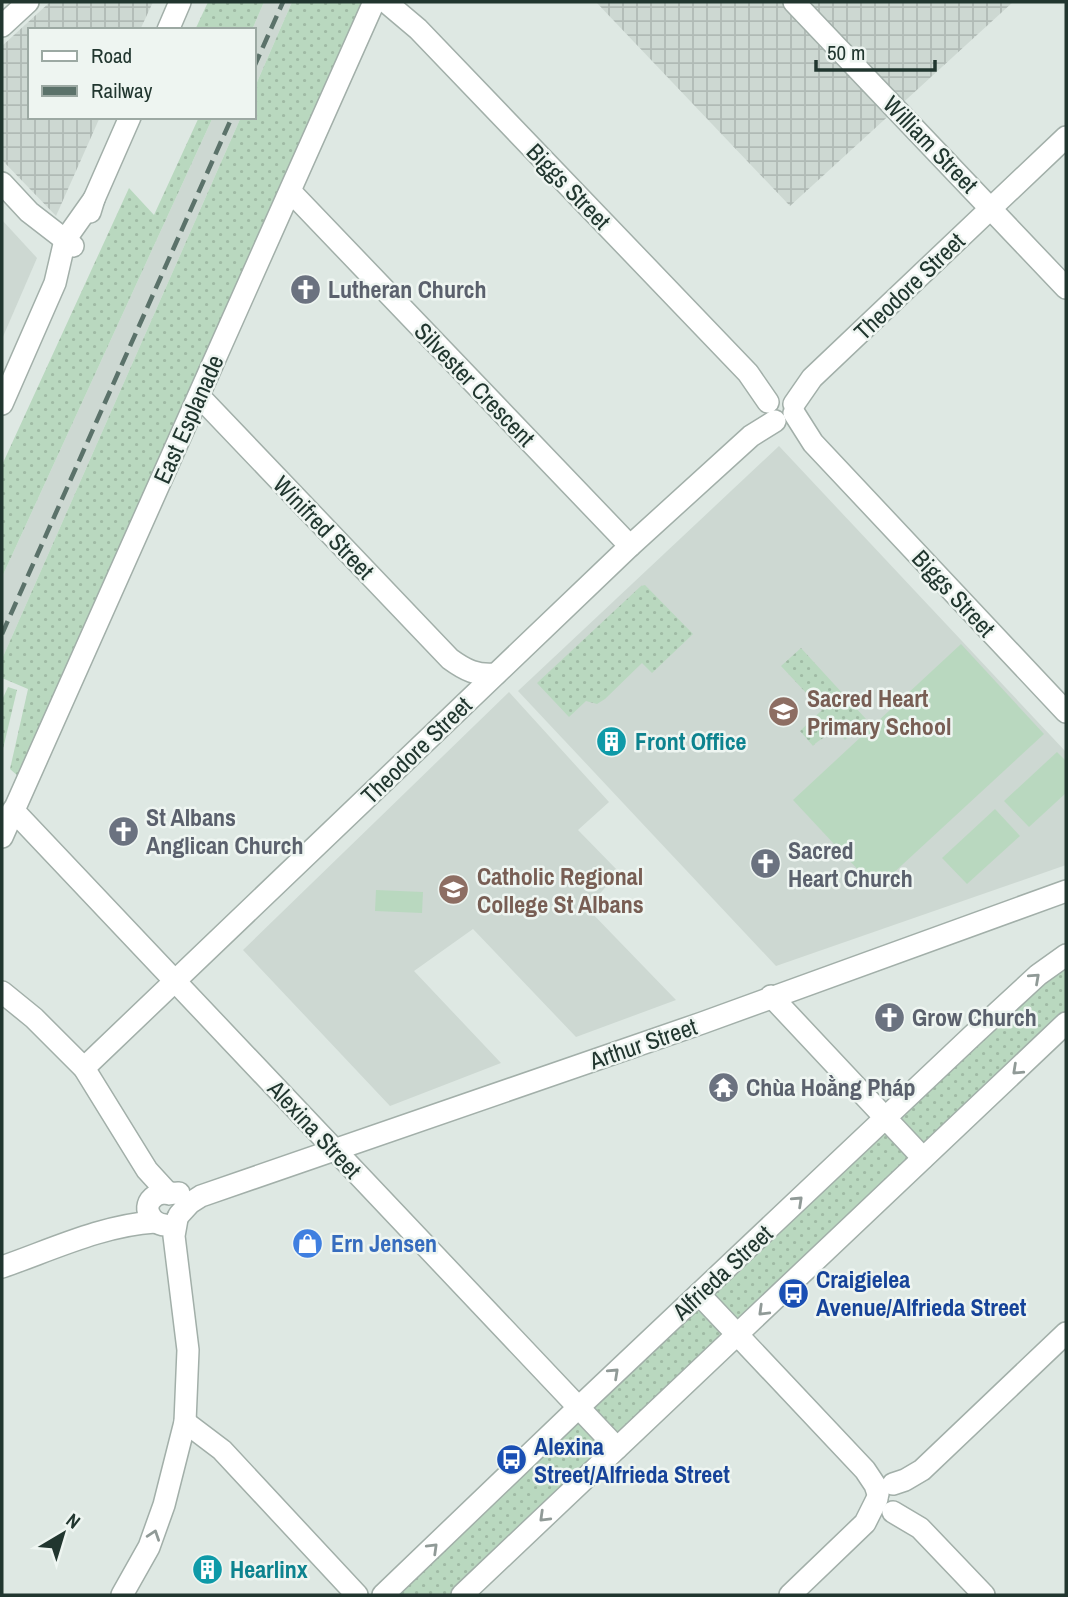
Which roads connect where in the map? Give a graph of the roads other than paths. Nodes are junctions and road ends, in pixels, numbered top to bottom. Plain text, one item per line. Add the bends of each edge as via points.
1 (28, 2) edge
2 (180, 2) edge
3 (374, 2) edge
4 (386, 2) edge
5 (794, 2) edge
6 (2, 26) edge
7 (169, 28) edge
8 (129, 119) edge
9 (1066, 137) edge
10 (2, 183) edge
11 (291, 192) junction
12 (991, 208) junction
13 (69, 243) junction
14 (1066, 288) edge
15 (199, 396) junction
16 (2, 404) edge
17 (781, 408) junction
18 (630, 546) junction
19 (450, 659) junction
20 (496, 674) junction
21 (462, 706) junction
22 (1066, 712) edge
23 (13, 810) junction
24 (2, 837) edge
25 (1066, 891) edge
26 (1066, 955) edge
27 (174, 982) junction
28 (2, 992) edge
29 (771, 996) junction
30 (1066, 1023) edge
31 (84, 1068) junction
32 (886, 1118) junction
33 (335, 1151) junction
34 (923, 1158) junction
35 (164, 1209) junction
36 (2, 1267) edge
37 (699, 1294) junction
38 (1066, 1333) edge
39 (737, 1335) junction
40 (578, 1408) junction
41 (185, 1422) junction
42 (617, 1448) junction
43 (891, 1498) junction
44 (122, 1595) edge
45 (357, 1595) edge
46 (383, 1595) edge
47 (463, 1595) edge
48 (790, 1595) edge
49 (984, 1595) edge

1 - 6 street
2 - 7 street
3 - 11 street, East Esplanade
4 - 17 street, Biggs Street via 418,29
5 - 12 street, William Street
8 - 13 street
9 - 12 street, Theodore Street
10 - 13 street via 29,212
11 - 15 street, East Esplanade
11 - 18 street, Silvester Crescent
12 - 14 street, William Street
12 - 17 street, Theodore Street
13 - 16 street
15 - 19 street, Winifred Street
15 - 23 street, East Esplanade
17 - 18 street, Theodore Street
17 - 22 street, Biggs Street
18 - 20 street, Theodore Street
19 - 20 street, Winifred Street via 470,671
19 - 21 street, Winifred Street via 461,679
20 - 21 street, Theodore Street
21 - 27 street, Theodore Street
23 - 24 street, East Esplanade
23 - 27 street, Alexina Street
25 - 29 street, Arthur Street
32 -> 26 street, Alfrieda Street via 1038,975
27 - 31 street, Theodore Street
27 - 33 street, Alexina Street
28 - 31 street
29 - 32 street
29 - 33 street, Arthur Street
30 -> 34 street
31 - 35 street via 138,1155
32 - 34 street
37 -> 32 street, Alfrieda Street
33 - 35 street, Arthur Street
33 - 40 street, Alexina Street
34 -> 39 street
35 - 36 street via 140,1223
35 - 41 street via 174,1236 188,1350
37 - 39 street
40 -> 37 street, Alfrieda Street
38 - 43 street
39 - 42 street
39 - 43 street
40 - 42 street, Alexina Street
46 -> 40 street, Alfrieda Street
44 -> 41 street via 149,1547
41 - 45 street via 222,1450
42 -> 47 street
43 - 48 street
43 - 49 street

